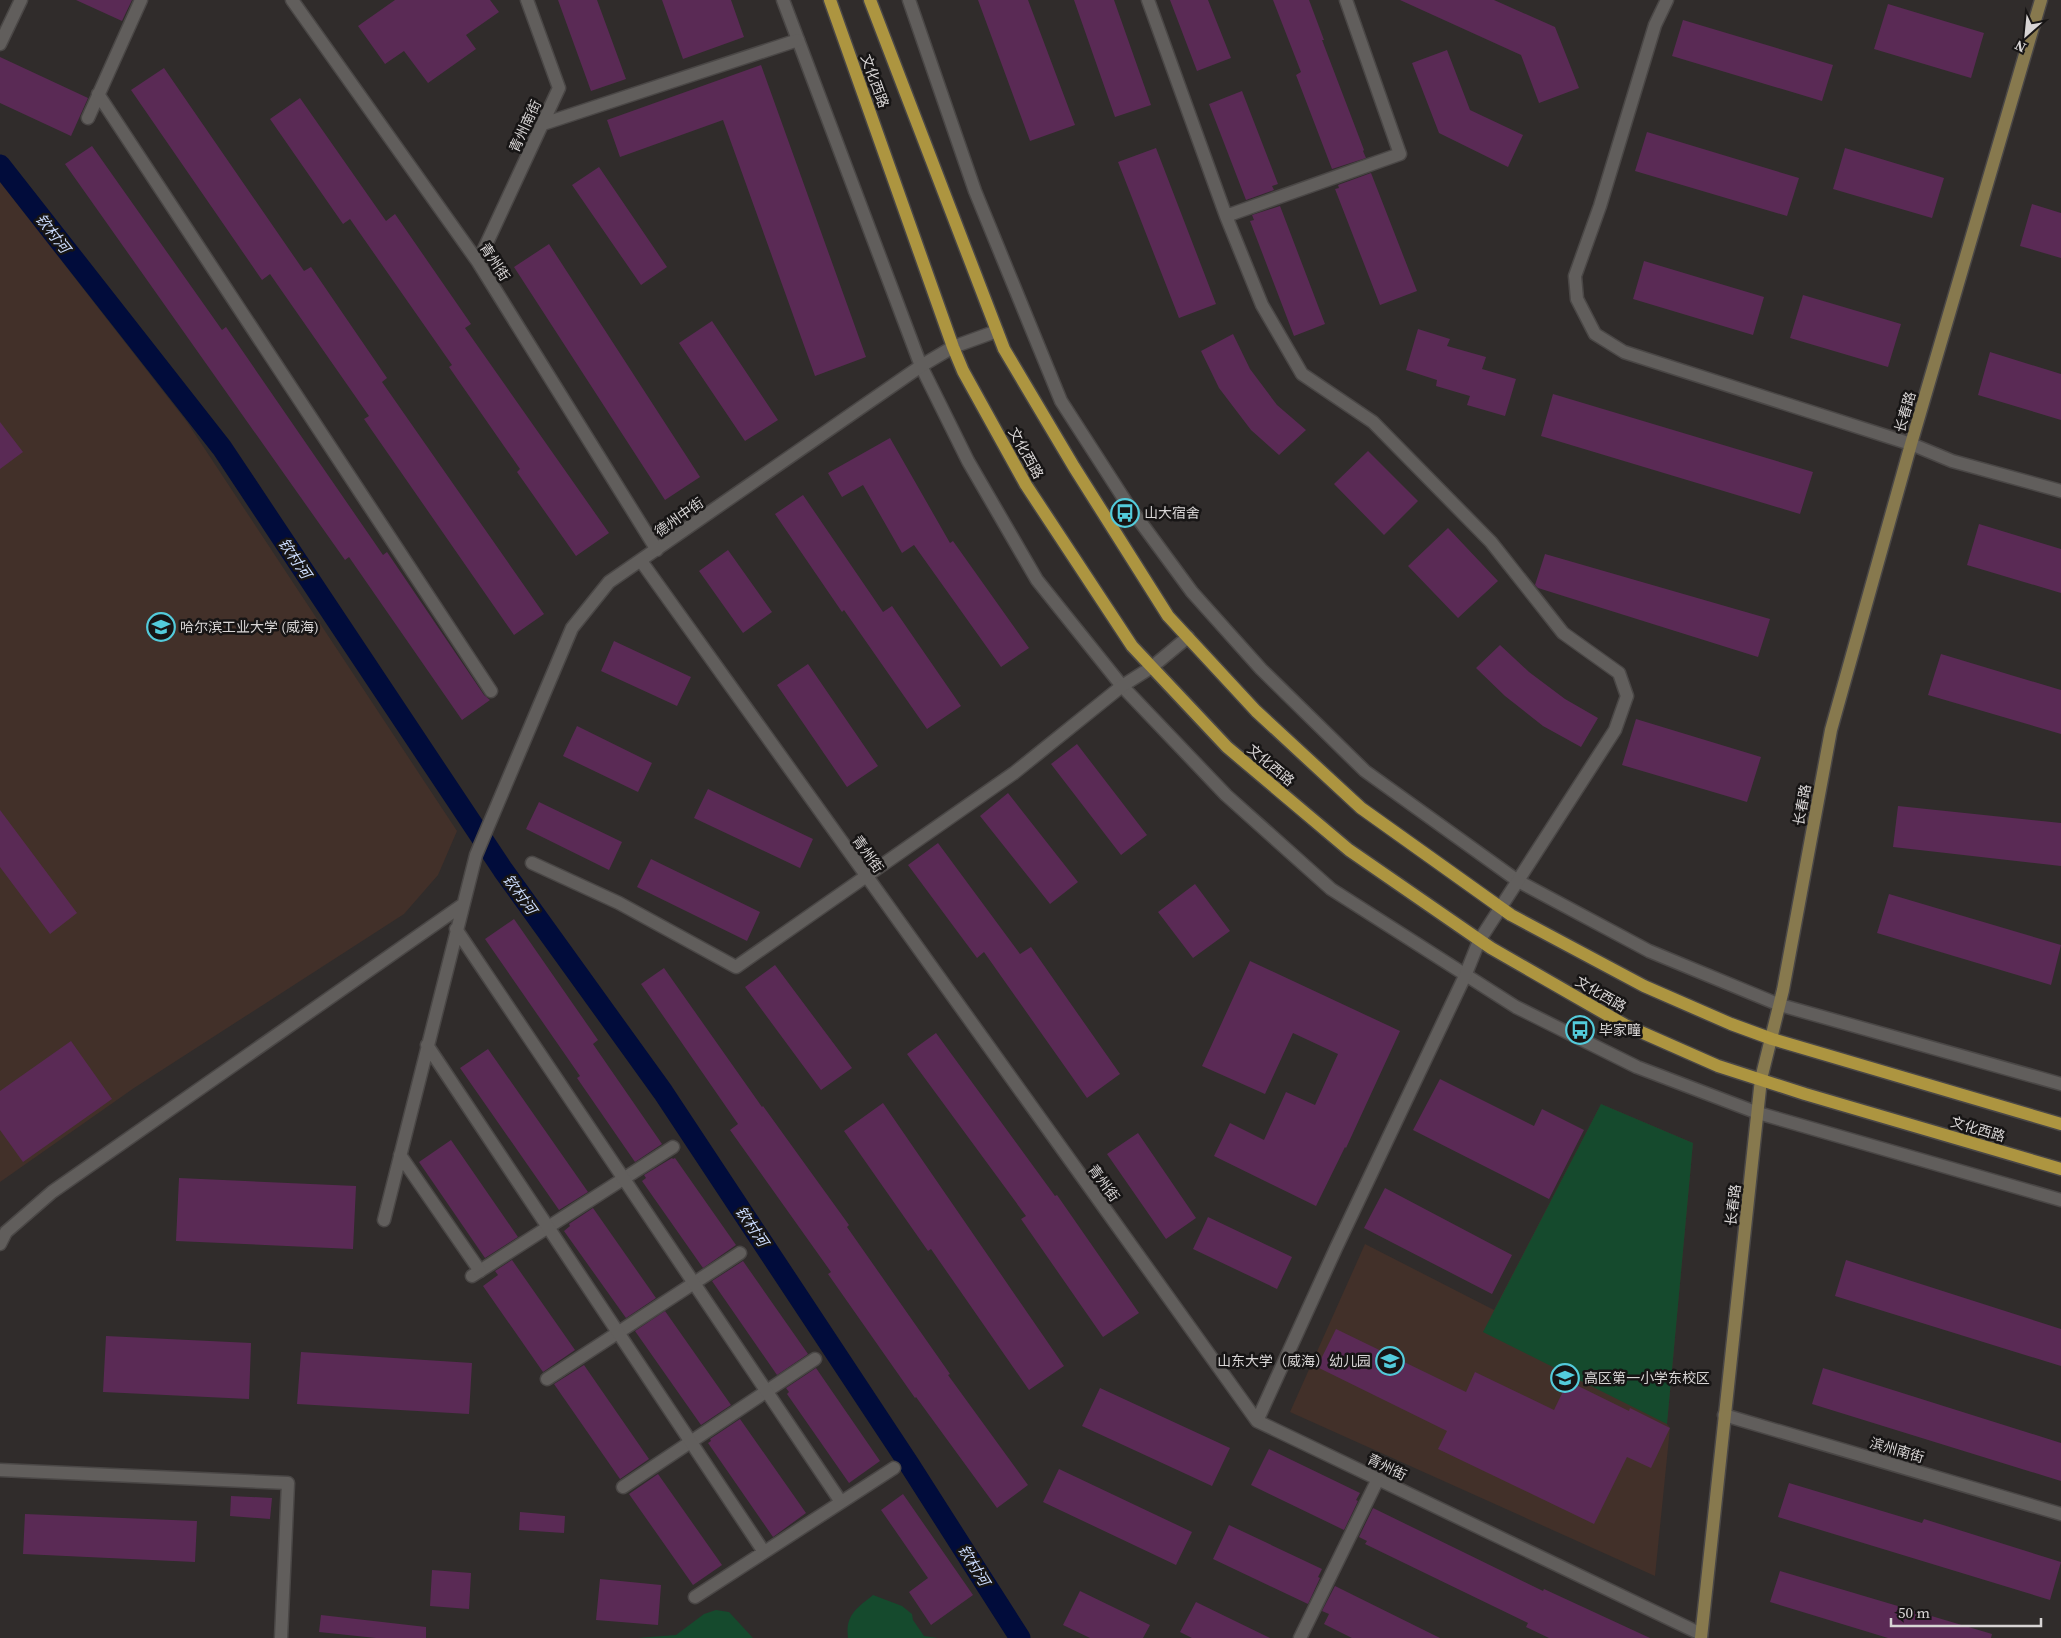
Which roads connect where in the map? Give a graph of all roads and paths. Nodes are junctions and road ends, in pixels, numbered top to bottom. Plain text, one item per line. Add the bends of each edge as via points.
1 (21, 0) edge
2 (141, 0) edge
3 (292, 0) edge
4 (527, 0) edge
5 (783, 0) edge
6 (830, 0) edge
7 (870, 0) edge
8 (909, 0) edge
9 (1148, 0) edge
10 (1346, 0) edge
11 (1667, 0) edge
12 (2041, 0) edge
13 (798, 40) junction
14 (0, 44) edge
15 (98, 94) junction
16 (88, 118) dead end
17 (543, 124) junction
18 (1226, 216) junction
19 (478, 262) junction
20 (997, 331) junction
21 (953, 347) junction
22 (921, 366) junction
23 (1911, 444) junction
24 (2061, 491) edge
25 (657, 550) junction
26 (641, 561) junction
27 (1188, 638) junction
28 (1152, 667) junction
29 (1122, 686) junction
30 (491, 691) dead end
31 (532, 863) dead end
32 (866, 877) junction
33 (1518, 881) junction
34 (461, 906) junction
35 (1500, 907) junction
36 (456, 929) junction
37 (1480, 941) junction
38 (1465, 976) junction
39 (1780, 1005) junction
40 (1772, 1039) junction
41 (427, 1045) junction
42 (1761, 1079) junction
43 (2061, 1084) edge
44 (1758, 1113) junction
45 (2061, 1124) edge
46 (673, 1147) dead end
47 (400, 1155) junction
48 (2061, 1169) edge
49 (623, 1178) junction
50 (2061, 1200) edge
51 (384, 1220) dead end
52 (548, 1227) junction
53 (0, 1244) edge
54 (740, 1253) dead end
55 (694, 1283) junction
56 (618, 1332) junction
57 (815, 1359) dead end
58 (547, 1379) dead end
59 (766, 1392) junction
60 (1724, 1415) junction
61 (1257, 1422) junction
62 (691, 1442) junction
63 (894, 1468) dead end
64 (0, 1470) edge
65 (1378, 1479) junction
66 (623, 1487) dead end
67 (841, 1502) junction
68 (2061, 1514) edge
69 (764, 1552) junction
70 (695, 1597) dead end
71 (1701, 1636) edge
72 (281, 1638) edge
73 (1300, 1638) edge

1 - 14 street
2 - 15 street
3 - 19 street, 青州街
4 - 17 street, 青州南街 via 560,88
5 - 13 street
6 - 21 main road, 文化西路
7 - 20 main road, 文化西路
8 - 33 street via 975,191 1061,401 1128,504 1192,592 1261,669 1365,771
9 - 18 street
10 - 18 street via 1400,154
11 - 23 street via 1655,25 1600,206 1575,276 1577,299 1591,325 1596,334 1624,352
12 - 23 street, 长春路
13 - 17 street
13 - 22 street
15 - 16 street
15 - 30 street
17 - 19 street, 青州南街
18 - 33 street via 1262,305 1302,374 1374,422 1491,542 1563,632 1618,673 1627,696 1615,730
19 - 25 street, 青州街
20 - 21 street, 德州中街
20 - 27 main road, 文化西路 via 1004,349 1074,466 1168,616
21 - 22 street, 德州中街
21 - 28 main road, 文化西路 via 1026,485 1132,646
22 - 25 street, 德州中街
22 - 29 street via 968,461 1037,580
23 - 24 street via 1952,461
23 - 39 street, 长春路 via 1830,730
25 - 26 street, 德州中街
26 - 32 street, 青州街
26 - 34 street, 德州中街 via 609,582 572,628 476,855
27 - 28 street
27 - 35 main road, 文化西路 via 1256,711 1361,808
28 - 29 street
28 - 37 main road, 文化西路 via 1227,747 1349,850
29 - 32 street via 1014,773
29 - 38 street via 1226,795 1331,889
31 - 32 street via 619,903 736,967
32 - 61 street, 青州街
33 - 35 street
33 - 39 street via 1649,951
34 - 36 street, 德州中街
34 - 53 street via 52,1192 6,1232
35 - 37 street
35 - 40 main road, 文化西路 via 1644,986
36 - 41 street, 德州中街
36 - 49 street
37 - 38 street
37 - 42 main road, 文化西路 via 1625,1025 1718,1066
38 - 44 street via 1516,1007 1637,1067
38 - 61 street
39 - 40 street, 长春路
39 - 43 street
40 - 42 street, 长春路
40 - 45 main road, 文化西路
41 - 47 street, 德州中街
41 - 52 street
42 - 44 street, 长春路
42 - 48 main road, 文化西路
44 - 50 street
44 - 60 street, 长春路
46 - 49 street
47 - 51 street, 德州中街
47 - 52 street via 476,1274
49 - 52 street
49 - 55 street
52 - 56 street
54 - 55 street
55 - 56 street
55 - 59 street
56 - 58 street
56 - 62 street
57 - 59 street
59 - 62 street
59 - 67 street
60 - 68 street, 滨州南街
60 - 71 street, 长春路
61 - 65 street, 青州街
62 - 66 street
62 - 69 street
63 - 67 street
64 - 72 street via 288,1484
65 - 71 street, 青州街
65 - 73 street
67 - 69 street
69 - 70 street

